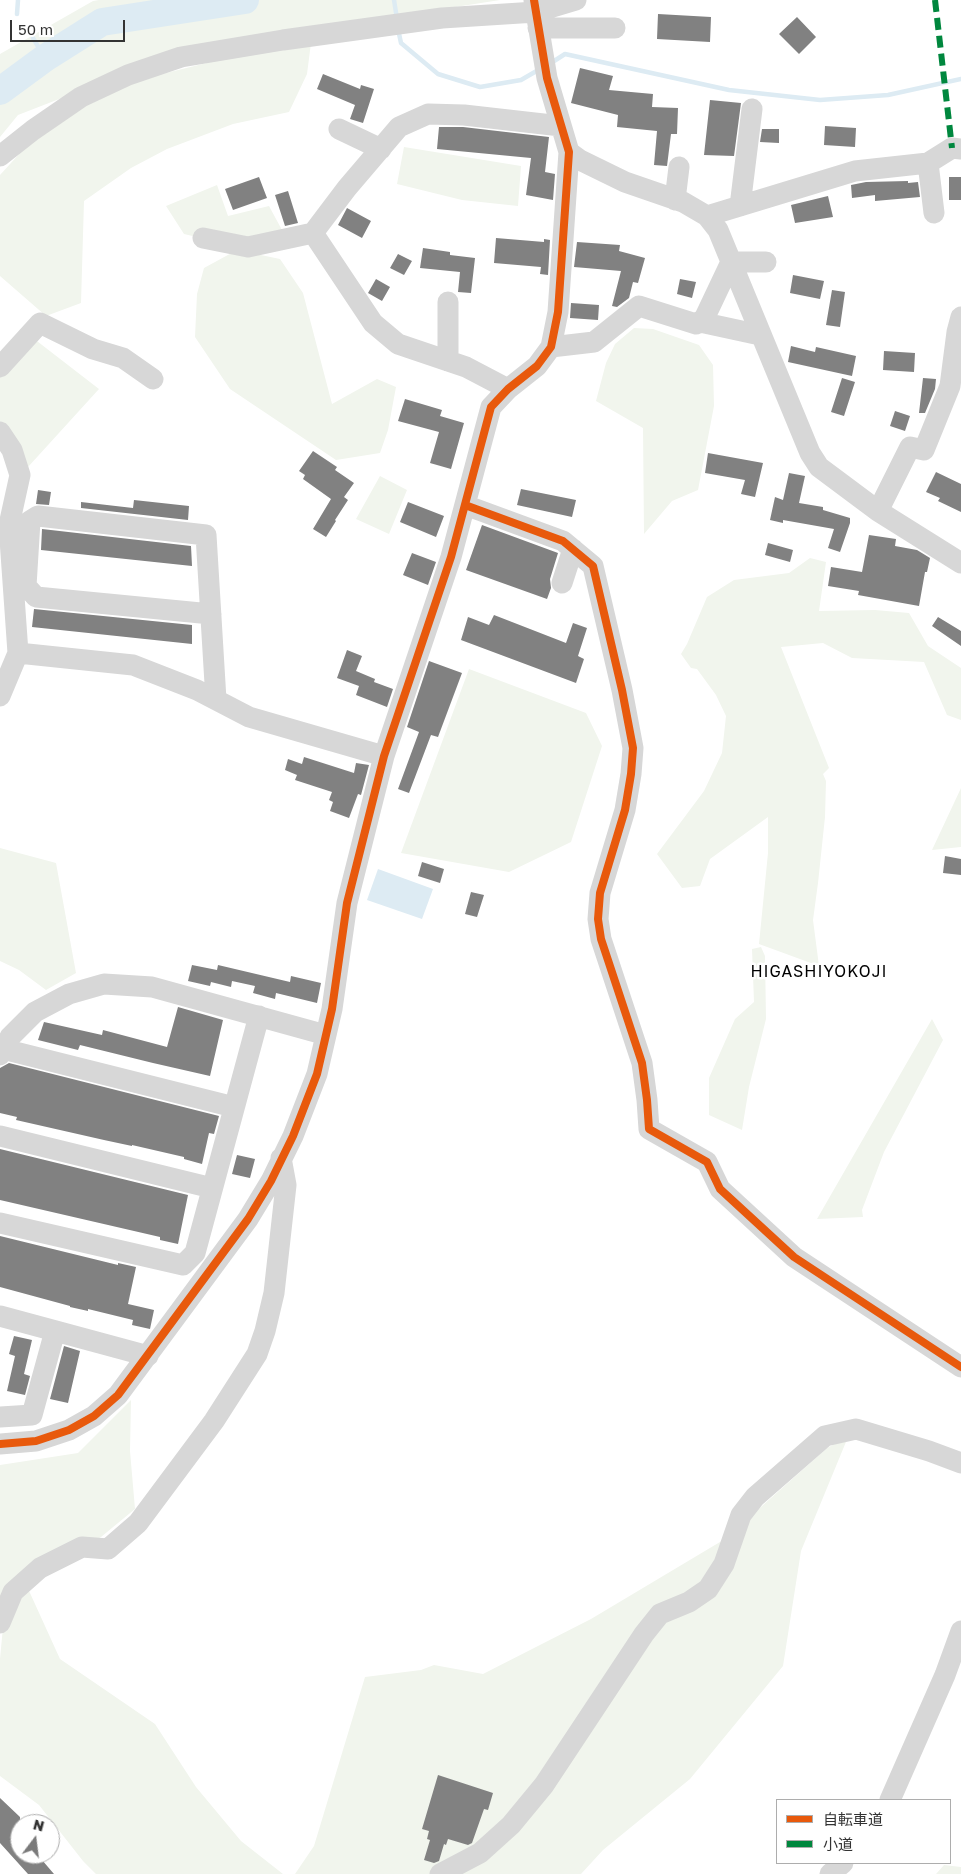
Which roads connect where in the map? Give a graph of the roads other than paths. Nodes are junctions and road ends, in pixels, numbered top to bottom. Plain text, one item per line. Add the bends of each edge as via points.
1 (576, 0) edge
2 (537, 22) edge
3 (616, 28) dead end
4 (752, 109) dead end
5 (561, 126) junction
6 (339, 129) dead end
7 (381, 149) junction
8 (961, 149) edge
9 (569, 152) junction
10 (0, 156) edge
11 (928, 163) junction
12 (679, 167) dead end
13 (675, 200) junction
14 (740, 206) junction
15 (934, 213) dead end
16 (707, 216) junction
17 (314, 234) junction
18 (203, 238) dead end
19 (731, 262) junction
20 (766, 262) dead end
21 (448, 302) dead end
22 (961, 317) edge
23 (700, 322) junction
24 (760, 334) junction
25 (552, 347) junction
26 (448, 361) junction
27 (0, 367) edge
28 (153, 379) dead end
29 (508, 389) junction
30 (0, 432) edge
31 (465, 505) junction
32 (878, 511) junction
33 (574, 549) junction
34 (961, 563) edge
35 (562, 583) dead end
36 (211, 614) junction
37 (18, 653) junction
38 (0, 696) edge
39 (216, 700) junction
40 (384, 756) junction
41 (258, 1016) junction
42 (326, 1035) junction
43 (2, 1052) edge
44 (234, 1106) junction
45 (0, 1136) edge
46 (281, 1158) junction
47 (212, 1188) junction
48 (0, 1223) edge
49 (0, 1316) edge
50 (55, 1331) junction
51 (148, 1356) junction
52 (961, 1367) edge
53 (0, 1417) edge
54 (0, 1444) edge
55 (961, 1463) edge
56 (0, 1623) edge
57 (961, 1631) edge
58 (890, 1799) edge
59 (842, 1864) edge
60 (440, 1874) edge
61 (830, 1874) edge

1 - 2 street
2 - 3 street
2 - 5 street via 547,78
2 - 10 street via 442,18 181,57 128,75 81,97
4 - 14 street
5 - 7 street via 428,114 399,127
5 - 9 street
6 - 7 street
7 - 17 street via 347,188
8 - 11 street via 952,148
9 - 13 street via 625,182
9 - 25 street via 558,312
11 - 14 street via 855,171
11 - 15 street
12 - 13 street
13 - 16 street
14 - 16 street
16 - 19 street via 718,230
17 - 18 street via 248,246
17 - 26 street via 373,323 398,344
19 - 20 street
19 - 23 street
19 - 24 street
21 - 26 street
22 - 32 street via 950,386 924,450 910,447
23 - 24 street
23 - 25 street via 696,324 639,306 594,342
24 - 32 street via 810,453 819,467
25 - 29 street via 537,366
26 - 29 street
27 - 28 street via 40,323 93,349 123,358
29 - 31 street via 491,407
30 - 37 street via 12,450 20,475 9,525
31 - 33 street via 563,541
31 - 40 street via 451,557
32 - 34 street
33 - 35 street
33 - 52 street via 593,566 633,748 625,810 600,893 598,919 600,938 642,1063 649,1129 707,1162 720,1190 794,1258
36 - 36 street via 206,535 38,516 30,521 26,586 36,597
36 - 39 street
37 - 38 street
37 - 39 street via 133,665
39 - 40 street via 249,717
40 - 42 street via 348,903
41 - 42 street
41 - 43 street via 152,987 104,984 69,994 35,1012 10,1037
41 - 44 street
42 - 46 street via 310,1092
43 - 44 street
44 - 47 street
45 - 47 street
46 - 51 street via 248,1219
46 - 56 street via 286,1185 274,1293 257,1354 214,1421 138,1523 108,1549 82,1548 40,1568 13,1592
47 - 48 street via 195,1253 183,1265
49 - 50 street
50 - 51 street
50 - 53 street via 32,1415
51 - 54 street via 118,1395 94,1416 69,1430 36,1441
55 - 60 street via 856,1429 825,1436 755,1497 741,1515 724,1564 708,1589 689,1602 660,1614 544,1785 511,1826 480,1853
57 - 58 street
59 - 61 street

